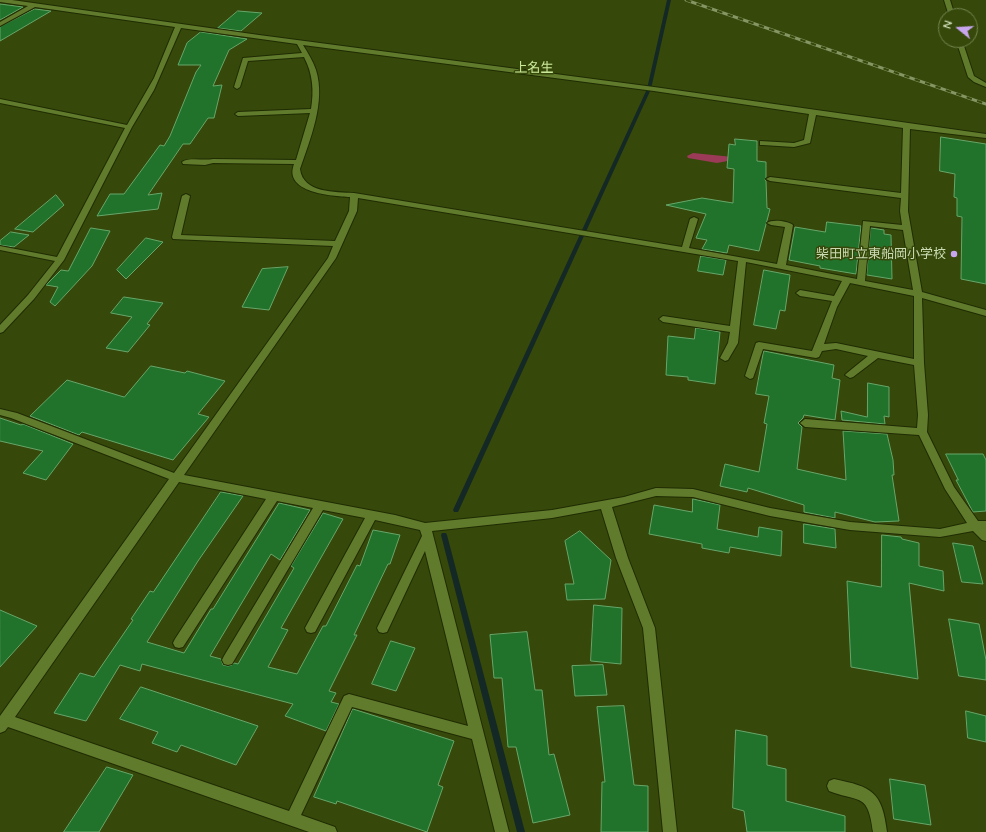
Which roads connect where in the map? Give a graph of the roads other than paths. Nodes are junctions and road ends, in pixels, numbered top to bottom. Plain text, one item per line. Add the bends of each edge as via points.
1 (0, 0) edge
2 (32, 3) edge
3 (0, 24) edge
4 (179, 25) junction
5 (299, 42) junction
6 (962, 48) edge
7 (306, 55) junction
8 (986, 85) edge
9 (237, 87) dead end
10 (0, 101) edge
11 (313, 111) junction
12 (813, 112) junction
13 (238, 114) dead end
14 (907, 126) junction
15 (129, 127) junction
16 (986, 136) edge
17 (763, 142) dead end
18 (186, 162) dead end
19 (299, 162) junction
20 (770, 179) dead end
21 (354, 195) junction
22 (186, 196) dead end
23 (905, 196) junction
24 (694, 219) dead end
25 (771, 223) dead end
26 (906, 228) junction
27 (339, 244) junction
28 (0, 248) edge
29 (685, 249) junction
30 (742, 259) junction
31 (60, 260) junction
32 (780, 267) junction
33 (847, 280) junction
34 (861, 282) junction
35 (800, 293) dead end
36 (918, 294) junction
37 (837, 299) junction
38 (986, 313) edge
39 (663, 319) dead end
40 (0, 330) edge
41 (734, 330) junction
42 (818, 348) junction
43 (876, 354) junction
44 (726, 358) dead end
45 (919, 363) junction
46 (850, 375) dead end
47 (750, 376) dead end
48 (0, 412) edge
49 (805, 423) dead end
50 (922, 432) junction
51 (177, 478) junction
52 (274, 496) junction
53 (605, 504) junction
54 (320, 505) junction
55 (372, 515) junction
56 (980, 526) edge
57 (426, 532) junction
58 (986, 537) edge
59 (311, 628) dead end
60 (384, 628) dead end
61 (178, 643) dead end
62 (228, 660) dead end
63 (3, 724) edge
64 (477, 734) junction
65 (834, 786) dead end
66 (292, 819) junction
67 (330, 832) edge
68 (502, 832) edge
69 (670, 832) edge
70 (880, 832) edge

1 - 2 street
2 - 3 street
2 - 4 street
4 - 5 street
4 - 15 street via 164,63
5 - 7 street
5 - 12 street
6 - 8 street via 971,77
7 - 9 street via 245,59
7 - 11 street via 316,84
10 - 15 street
11 - 13 street
11 - 19 street
12 - 14 street
12 - 17 street via 807,141 794,145
14 - 16 street
14 - 23 street
15 - 31 street
18 - 19 street
19 - 21 street via 296,175 298,182 304,186 327,193
20 - 23 street
21 - 27 street via 353,211
21 - 29 street
22 - 27 street via 176,237
23 - 26 street
24 - 29 street
25 - 32 street via 789,225
26 - 34 street via 866,223
26 - 36 street
27 - 51 street via 332,258
28 - 31 street
29 - 30 street
30 - 32 street
30 - 41 street
31 - 40 street
32 - 33 street
33 - 34 street
33 - 37 street
34 - 36 street
35 - 37 street
36 - 38 street
36 - 45 street
37 - 42 street
39 - 41 street
41 - 44 street via 733,343
42 - 43 street via 836,346
42 - 47 street via 816,355 759,345
43 - 45 street
43 - 46 street
45 - 50 street
48 - 51 street
49 - 50 street
50 - 56 street via 950,489
51 - 52 street
51 - 63 street
52 - 54 street
52 - 61 street
53 - 56 street via 656,492 693,493 770,512 850,526 940,533
53 - 57 street
53 - 69 street via 622,558 649,628
54 - 55 street
54 - 62 street
55 - 57 street
55 - 59 street
56 - 58 street
57 - 60 street
57 - 64 street
63 - 66 street
64 - 66 street via 349,700
64 - 68 street
65 - 70 street via 861,792 871,799 878,814
66 - 67 street

